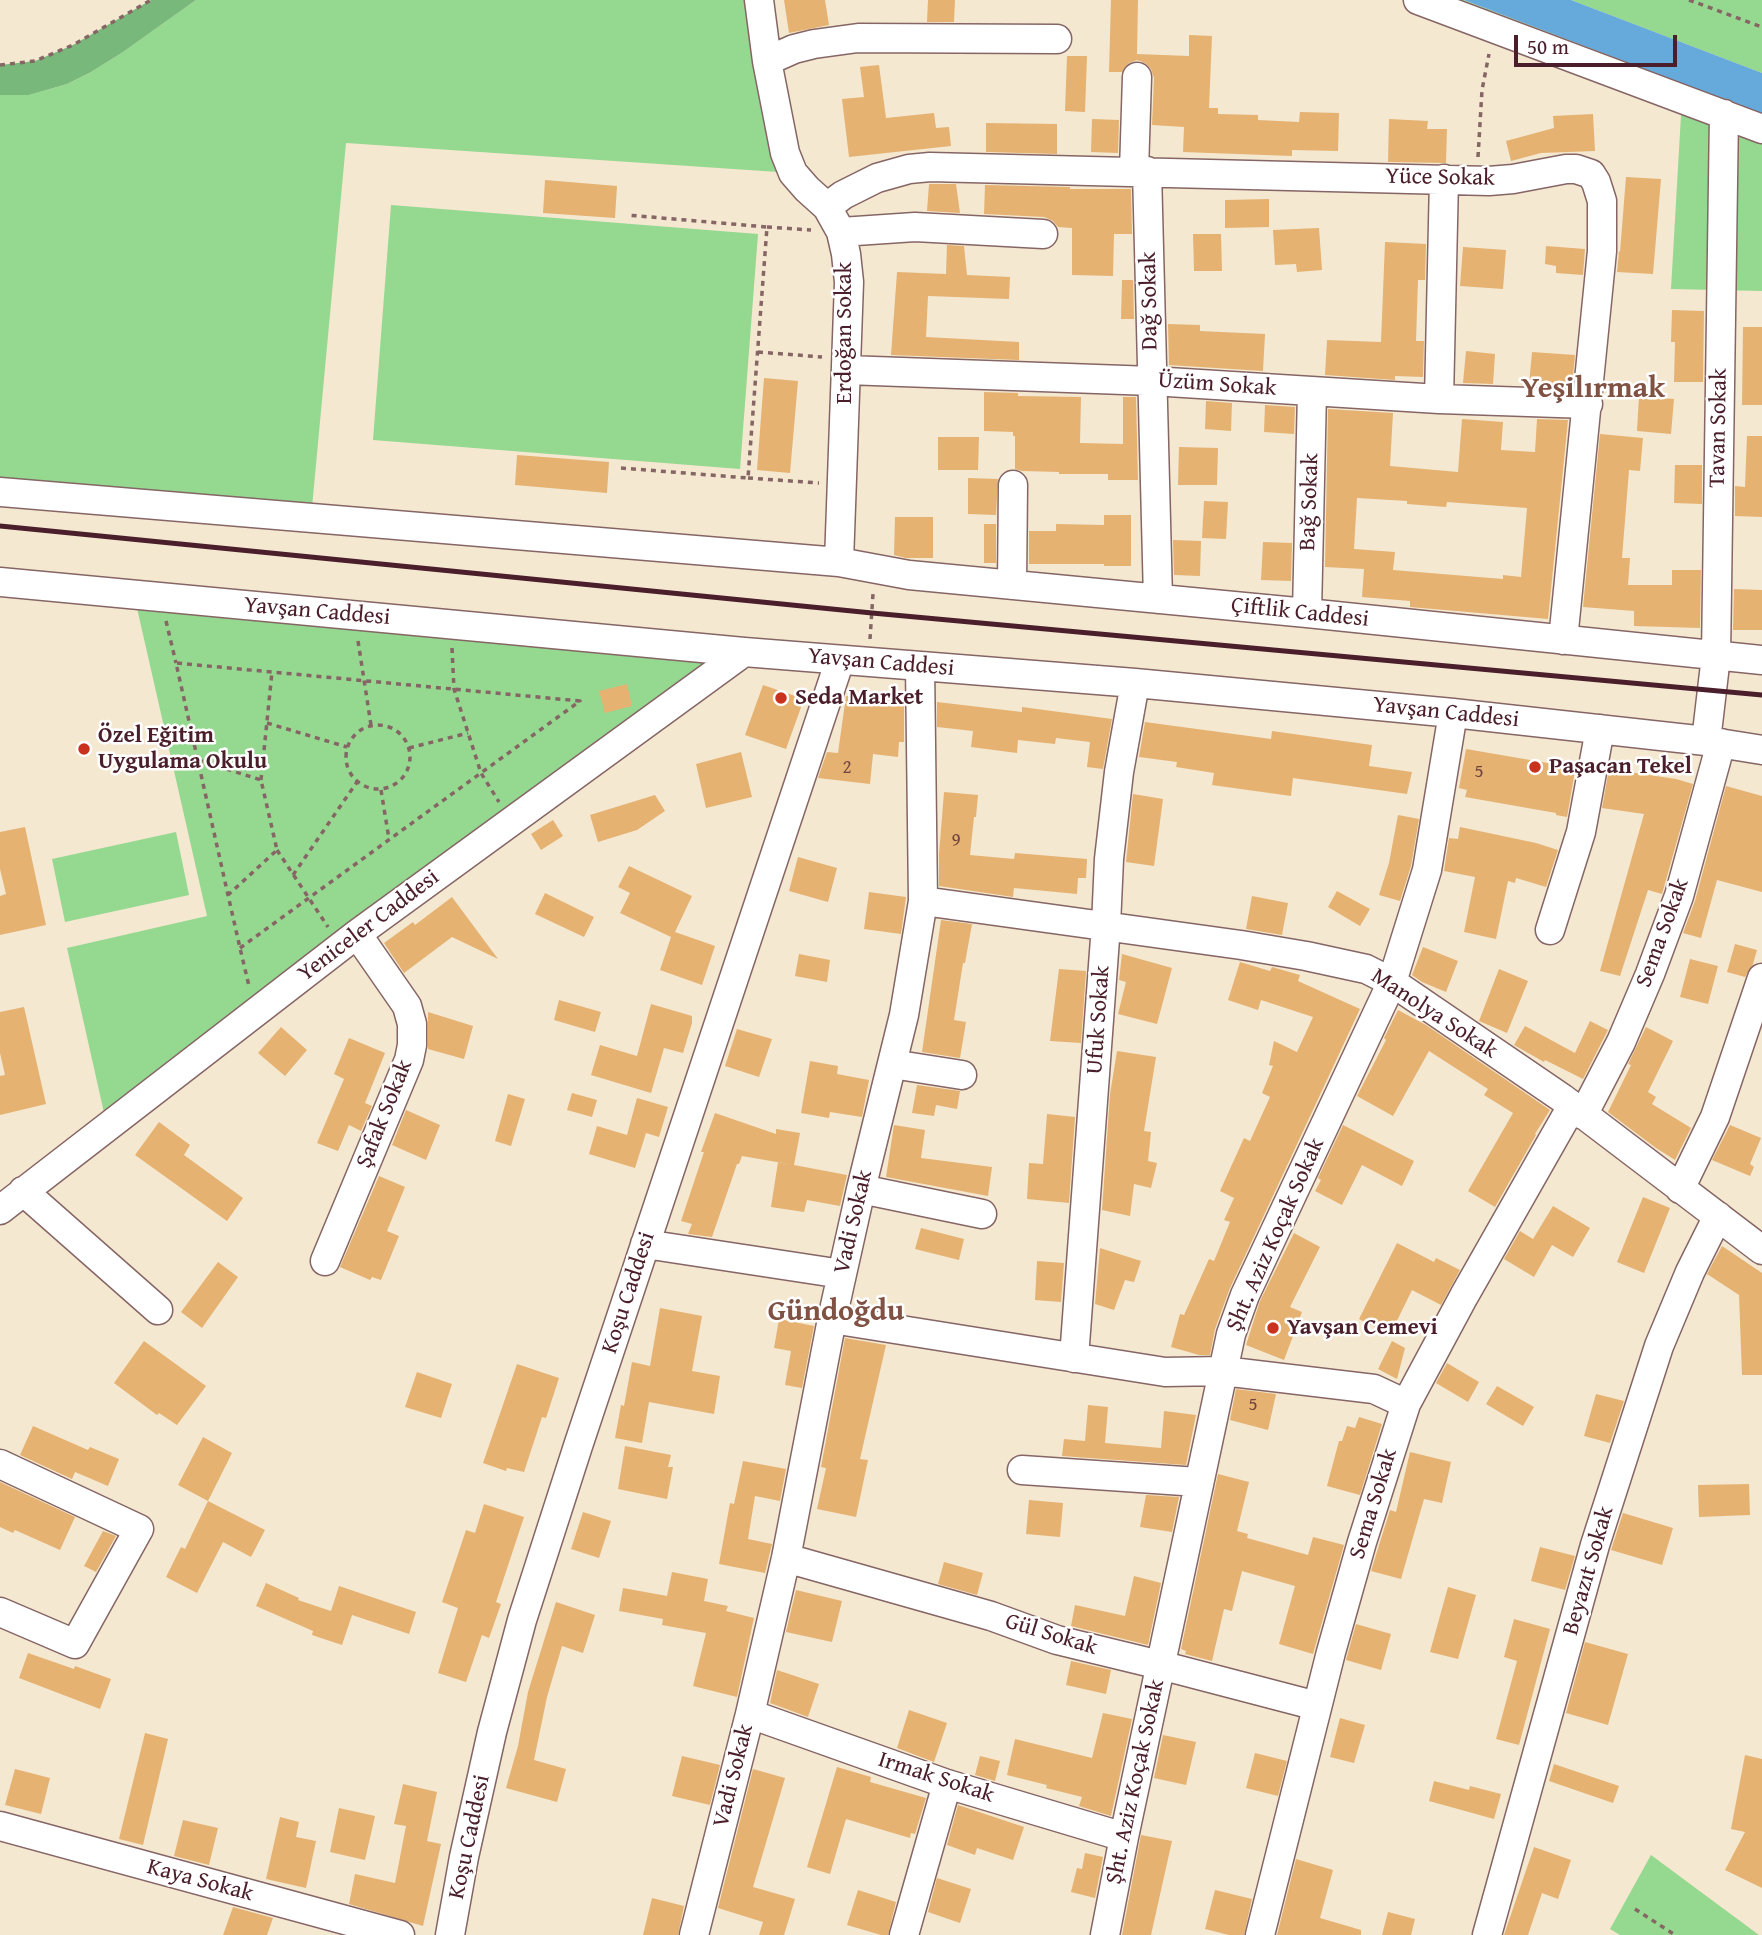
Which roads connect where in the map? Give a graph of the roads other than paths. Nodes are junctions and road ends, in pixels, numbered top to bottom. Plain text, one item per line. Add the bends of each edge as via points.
1 (759, 0) edge
2 (1418, 0) edge
3 (1058, 39) dead end
4 (767, 61) junction
5 (1137, 77) dead end
6 (1724, 114) junction
7 (1762, 129) edge
8 (1140, 171) junction
9 (1444, 179) junction
10 (827, 207) junction
11 (841, 232) junction
12 (1043, 234) dead end
13 (846, 365) junction
14 (1152, 381) junction
15 (1312, 391) junction
16 (1440, 400) junction
17 (1588, 404) junction
18 (1013, 485) dead end
19 (0, 492) edge
20 (839, 562) junction
21 (0, 582) edge
22 (1012, 585) junction
23 (1158, 599) junction
24 (1307, 613) junction
25 (1563, 640) junction
26 (744, 652) junction
27 (1716, 656) junction
28 (1762, 660) edge
29 (854, 661) junction
30 (920, 666) junction
31 (1135, 683) junction
32 (1453, 713) junction
33 (1600, 729) junction
34 (1714, 742) junction
35 (1762, 750) edge
36 (923, 901) junction
37 (1106, 925) junction
38 (1550, 930) dead end
39 (349, 940) junction
40 (1762, 978) edge
41 (1392, 982) junction
42 (892, 1064) junction
43 (962, 1075) dead end
44 (1578, 1111) junction
45 (1680, 1188) junction
46 (861, 1189) junction
47 (23, 1191) junction
48 (0, 1210) edge
49 (982, 1214) dead end
50 (1718, 1216) junction
51 (645, 1244) junction
52 (1762, 1250) edge
53 (325, 1261) dead end
54 (842, 1274) junction
55 (158, 1310) dead end
56 (832, 1319) junction
57 (1074, 1358) junction
58 (1223, 1371) junction
59 (1406, 1404) junction
60 (0, 1464) edge
61 (1022, 1470) dead end
62 (1198, 1482) junction
63 (786, 1558) junction
64 (0, 1612) edge
65 (1160, 1665) junction
66 (1317, 1706) junction
67 (750, 1714) junction
68 (947, 1784) junction
69 (0, 1826) edge
70 (1124, 1836) junction
71 (400, 1935) edge
72 (450, 1935) edge
73 (694, 1935) edge
74 (904, 1935) edge
75 (1105, 1935) edge
76 (1260, 1935) edge
77 (1487, 1935) edge

1 - 4 street, Erdoğan Sokak
2 - 6 street
3 - 4 street via 858,38 814,44
4 - 10 street, Erdoğan Sokak via 793,173
5 - 8 street, Dağ Sokak
6 - 7 street
6 - 27 street, Tavan Sokak
8 - 9 street, Yüce Sokak
8 - 10 street, Yüce Sokak via 909,169 869,181
8 - 14 street, Dağ Sokak
9 - 16 street
9 - 17 street, Yüce Sokak via 1513,179 1576,169 1596,181 1602,208 1602,251
10 - 11 street, Erdoğan Sokak
11 - 12 street via 915,227
11 - 13 street, Erdoğan Sokak via 849,282
13 - 14 street, Üzüm Sokak
13 - 20 street, Erdoğan Sokak
14 - 15 street, Üzüm Sokak
14 - 23 street, Dağ Sokak
15 - 16 street, Üzüm Sokak
15 - 24 street, Bağ Sokak
16 - 17 street, Üzüm Sokak
17 - 25 street, Yüce Sokak
18 - 22 street
19 - 20 street, Çiftlik Caddesi
20 - 22 street, Çiftlik Caddesi via 909,575
21 - 26 street, Yavşan Caddesi
22 - 23 street, Çiftlik Caddesi
23 - 24 street, Çiftlik Caddesi
24 - 25 street, Çiftlik Caddesi
25 - 27 street, Çiftlik Caddesi
26 - 29 street, Yavşan Caddesi
26 - 39 street, Yeniceler Caddesi
27 - 28 street, Çiftlik Caddesi
27 - 34 street, Tavan Sokak
29 - 30 street, Yavşan Caddesi
29 - 51 street, Koşu Caddesi
30 - 31 street, Yavşan Caddesi
30 - 36 street, Vadi Sokak
31 - 32 street, Yavşan Caddesi
31 - 37 street, Ufuk Sokak via 1119,772
32 - 33 street, Yavşan Caddesi
32 - 41 street, Şht. Aziz Koçak Sokak via 1427,870
33 - 34 street, Yavşan Caddesi
33 - 38 street via 1581,832
34 - 35 street, Yavşan Caddesi
34 - 44 street, Sema Sokak via 1679,896 1621,1042
36 - 37 street, Manolya Sokak
36 - 42 street, Vadi Sokak
37 - 41 street, Manolya Sokak via 1306,956 1366,970
37 - 57 street, Ufuk Sokak
39 - 47 street, Yeniceler Caddesi
39 - 53 street, Şafak Sokak via 407,1006 412,1045
40 - 45 street via 1714,1117
41 - 44 street, Manolya Sokak
41 - 58 street, Şht. Aziz Koçak Sokak via 1245,1295
42 - 43 street
42 - 46 street, Vadi Sokak
44 - 45 street, Manolya Sokak
44 - 59 street, Sema Sokak via 1464,1296
45 - 50 street, Manolya Sokak
46 - 49 street
46 - 54 street, Vadi Sokak
47 - 48 street, Yeniceler Caddesi
47 - 55 street
50 - 52 street, Manolya Sokak
50 - 77 street, Beyazıt Sokak via 1660,1346 1595,1545
51 - 54 street
51 - 72 street, Koşu Caddesi via 522,1620 492,1732
54 - 56 street, Vadi Sokak
56 - 57 street
56 - 63 street, Vadi Sokak
57 - 58 street via 1165,1372
58 - 59 street via 1374,1389
58 - 62 street, Şht. Aziz Koçak Sokak
59 - 66 street, Sema Sokak
60 - 64 street via 138,1529 75,1644
61 - 62 street
62 - 65 street, Şht. Aziz Koçak Sokak
63 - 65 street, Gül Sokak via 991,1616 1057,1640
63 - 67 street, Vadi Sokak
65 - 66 street, Gül Sokak
65 - 70 street, Şht. Aziz Koçak Sokak
66 - 76 street, Sema Sokak
67 - 68 street, Irmak Sokak
67 - 73 street, Vadi Sokak
68 - 70 street, Irmak Sokak
68 - 74 street
69 - 71 street, Kaya Sokak
70 - 75 street, Şht. Aziz Koçak Sokak

